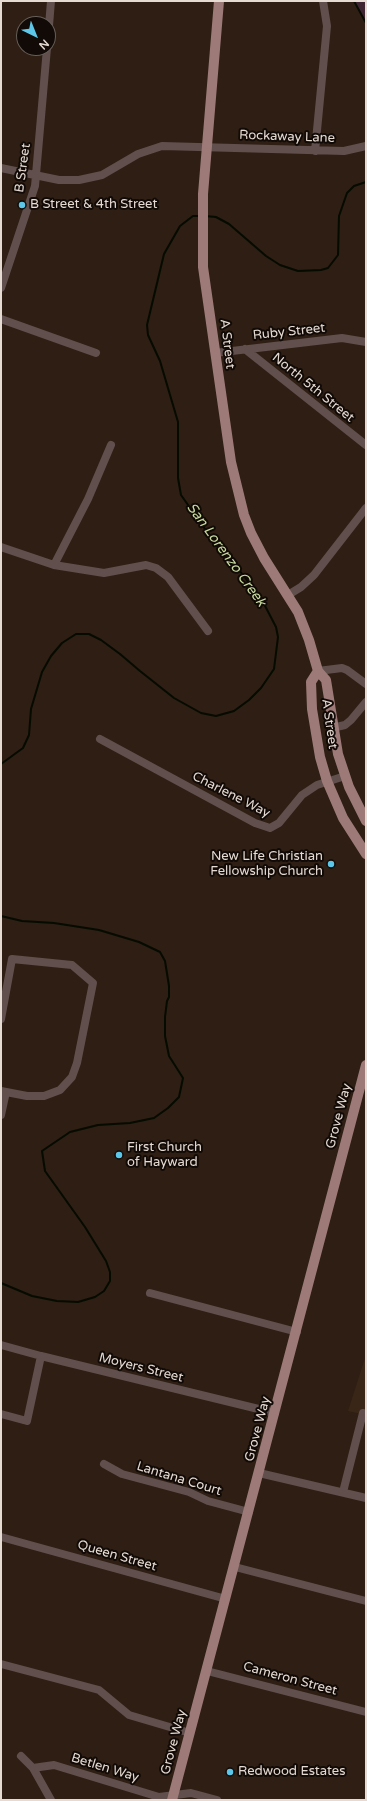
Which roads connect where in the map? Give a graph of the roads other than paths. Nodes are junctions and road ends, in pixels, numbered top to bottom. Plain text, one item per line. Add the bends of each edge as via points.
1 (51, 1) edge
2 (219, 1) edge
3 (323, 1) edge
4 (50, 16) edge
5 (46, 56) edge
6 (366, 146) edge
7 (207, 147) junction
8 (315, 150) junction
9 (1, 168) edge
10 (36, 175) junction
11 (1, 288) edge
12 (1, 320) edge
13 (366, 342) edge
14 (245, 349) junction
15 (96, 353) dead end
16 (215, 353) junction
17 (111, 445) dead end
18 (366, 446) edge
19 (366, 508) edge
20 (1, 547) edge
21 (54, 565) junction
22 (288, 595) junction
23 (208, 631) dead end
24 (318, 671) junction
25 (366, 684) edge
26 (366, 702) edge
27 (332, 728) junction
28 (100, 739) dead end
29 (345, 776) junction
30 (327, 781) junction
31 (366, 821) edge
32 (366, 854) edge
33 (1, 1020) edge
34 (366, 1065) edge
35 (4, 1092) edge
36 (1, 1115) edge
37 (150, 1293) dead end
38 (296, 1332) junction
39 (1, 1345) edge
40 (41, 1356) junction
41 (275, 1413) junction
42 (1, 1414) edge
43 (363, 1414) dead end
44 (104, 1464) dead end
45 (259, 1472) junction
46 (343, 1492) junction
47 (366, 1498) edge
48 (249, 1512) junction
49 (1, 1537) edge
50 (235, 1567) junction
51 (226, 1599) junction
52 (366, 1601) edge
53 (1, 1664) edge
54 (207, 1671) junction
55 (366, 1712) edge
56 (190, 1733) junction
57 (21, 1756) dead end
58 (33, 1768) junction
59 (173, 1798) edge
60 (51, 1800) edge
61 (217, 1800) edge

1 - 4 street
2 - 7 main road, A Street
3 - 8 street via 327,26
5 - 10 street, B Street
6 - 8 street, Rockaway Lane via 344,151
7 - 8 street, Rockaway Lane
7 - 10 street, Rockaway Lane via 156,147 138,154 102,175 88,179 67,180
7 - 16 main road, A Street via 203,194 203,267
9 - 10 street, Rockaway Lane
10 - 11 street, B Street via 28,210
12 - 15 street
13 - 14 street, Ruby Street via 342,338
14 - 16 street, Ruby Street
14 - 18 street, North 5th Street
16 - 22 main road, A Street via 230,455 244,515 258,548
17 - 21 street
19 - 22 street via 314,575
20 - 21 street
21 - 23 street via 104,573 146,565 156,568 168,576
22 - 24 main road, A Street via 303,624
24 - 25 street via 333,668 347,670
24 - 27 main road, A Street via 326,680
24 - 30 main road, A Street via 311,682 312,709 317,744
26 - 27 street via 345,725
27 - 29 main road, A Street
28 - 30 street, Charlene Way via 255,823 270,828 279,823 302,796
29 - 30 street, Charlene Way
29 - 31 main road, A Street
30 - 32 main road, A Street via 343,818
33 - 35 street via 12,959 72,965 92,983 72,1077 60,1090 44,1096
34 - 38 main road, Grove Way
35 - 36 street
37 - 38 street
38 - 41 main road, Grove Way
39 - 40 street, Moyers Street
40 - 41 street, Moyers Street
40 - 42 street via 27,1421
41 - 45 main road, Grove Way
43 - 46 street
44 - 48 street, Lantana Court via 122,1474
45 - 46 street
45 - 48 main road, Grove Way
46 - 47 street
48 - 50 main road, Grove Way
49 - 51 street, Queen Street
50 - 51 main road, Grove Way
50 - 52 street
51 - 54 main road, Grove Way
53 - 56 street via 99,1690 129,1715
54 - 55 street, Cameron Street
54 - 56 main road, Grove Way
56 - 59 main road, Grove Way
57 - 58 street
58 - 59 street, Betlen Way via 54,1765 159,1797
58 - 60 street
59 - 61 street, Betlen Way via 191,1793

